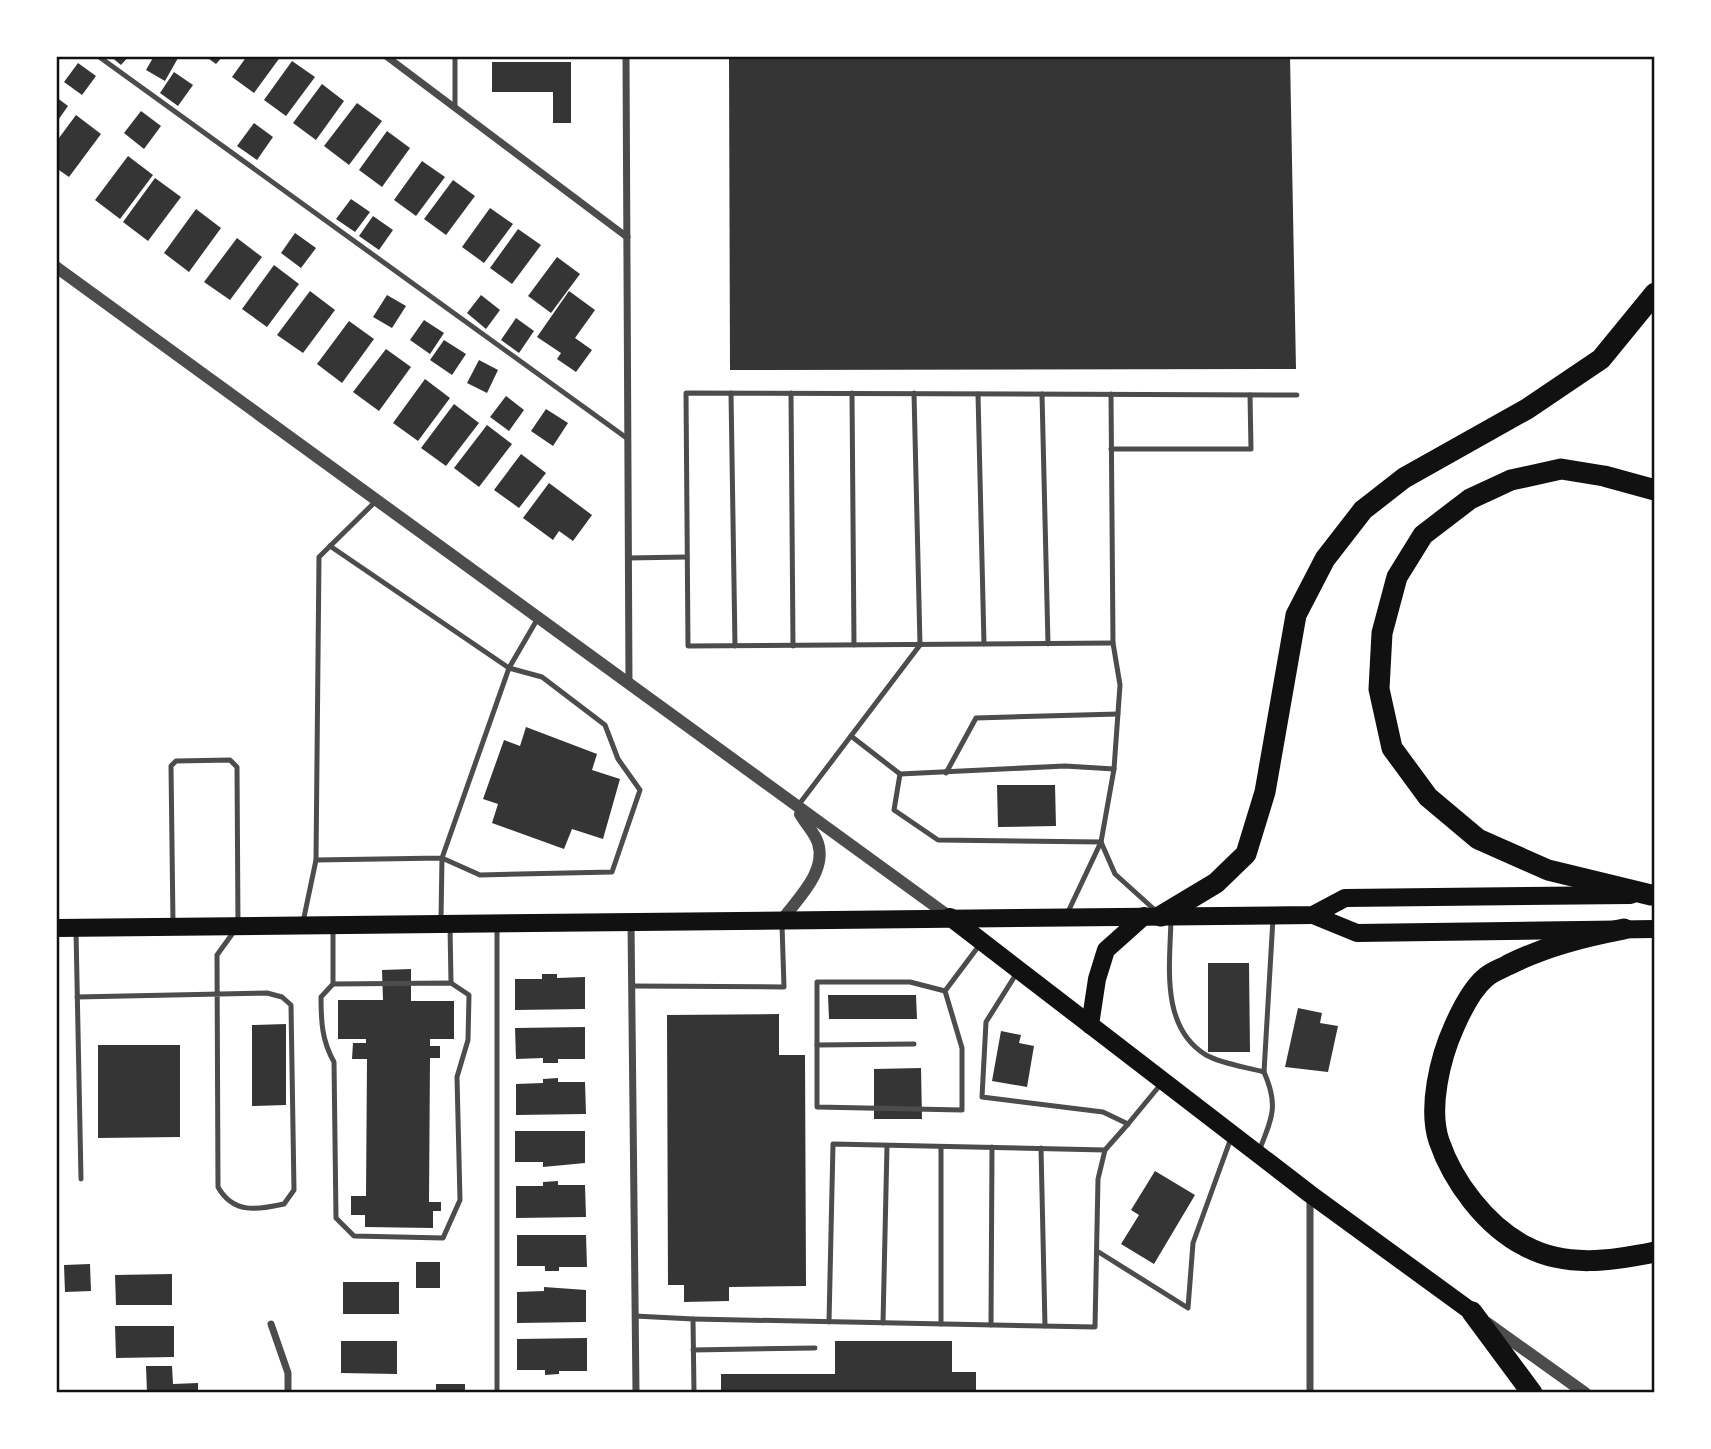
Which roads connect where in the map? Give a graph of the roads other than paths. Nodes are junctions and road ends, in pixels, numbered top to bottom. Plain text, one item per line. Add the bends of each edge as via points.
1 (98, 56) edge
2 (386, 56) edge
3 (455, 56) edge
4 (626, 56) edge
5 (455, 106) junction
6 (627, 237) junction
7 (56, 267) edge
8 (1655, 293) edge
9 (731, 393) junction
10 (791, 393) junction
11 (852, 393) junction
12 (914, 393) junction
13 (978, 394) junction
14 (1042, 394) junction
15 (1111, 394) junction
16 (1250, 395) junction
17 (1297, 395) dead end
18 (628, 439) junction
19 (1111, 449) junction
20 (1655, 490) edge
21 (376, 500) junction
22 (330, 546) junction
23 (687, 557) junction
24 (628, 558) junction
25 (538, 618) junction
26 (1048, 643) junction
27 (1113, 643) junction
28 (984, 644) junction
29 (854, 645) junction
30 (920, 645) junction
31 (735, 646) junction
32 (793, 646) junction
33 (509, 668) junction
34 (629, 684) junction
35 (1118, 714) junction
36 (851, 736) junction
37 (1114, 769) junction
38 (946, 773) junction
39 (900, 774) junction
40 (796, 808) junction
41 (1101, 842) junction
42 (442, 858) junction
43 (316, 860) junction
44 (1653, 895) edge
45 (1273, 915) junction
46 (1313, 915) junction
47 (1066, 916) junction
48 (1159, 916) junction
49 (950, 917) junction
50 (782, 920) junction
51 (631, 923) junction
52 (446, 924) junction
53 (497, 924) junction
54 (238, 926) junction
55 (303, 926) junction
56 (333, 926) junction
57 (173, 927) junction
58 (56, 928) edge
59 (76, 928) junction
60 (1624, 929) junction
61 (1655, 929) edge
62 (982, 942) junction
63 (1018, 970) junction
64 (452, 983) junction
65 (332, 984) junction
66 (632, 986) junction
67 (945, 991) junction
68 (218, 995) junction
69 (77, 997) junction
70 (1090, 1025) junction
71 (914, 1044) dead end
72 (817, 1045) junction
73 (1264, 1072) junction
74 (1163, 1081) junction
75 (1128, 1124) junction
76 (1233, 1134) junction
77 (887, 1146) junction
78 (941, 1147) junction
79 (992, 1147) junction
80 (1041, 1149) junction
81 (1105, 1150) junction
82 (1258, 1154) junction
83 (81, 1179) dead end
84 (1310, 1194) junction
85 (1097, 1251) junction
86 (1655, 1252) edge
87 (1472, 1312) junction
88 (635, 1316) junction
89 (693, 1319) junction
90 (829, 1322) junction
91 (883, 1323) junction
92 (271, 1324) dead end
93 (941, 1324) junction
94 (991, 1325) junction
95 (1045, 1326) junction
96 (815, 1349) dead end
97 (693, 1350) junction
98 (288, 1393) edge
99 (496, 1393) edge
100 (636, 1393) edge
101 (694, 1393) edge
102 (1310, 1393) edge
103 (1532, 1393) edge
104 (1585, 1393) edge

1 - 18 lane
2 - 5 street
3 - 5 lane
4 - 6 street
5 - 6 street
6 - 18 street
7 - 21 street
8 - 48 highway via 1601,359 1527,409 1404,478 1363,510 1325,559 1296,615 1265,792 1246,854 1216,883
9 - 10 lane
9 - 23 lane via 686,393
9 - 31 lane
10 - 11 lane
10 - 32 lane
11 - 12 lane
11 - 29 lane
12 - 13 lane
12 - 30 lane
13 - 14 lane
13 - 28 lane
14 - 15 lane
14 - 26 lane
15 - 16 lane
15 - 19 lane
16 - 17 lane
16 - 19 lane via 1251,449
18 - 24 street
19 - 27 lane
20 - 44 highway via 1561,470 1510,480 1470,499 1423,535 1397,577 1382,634 1379,689 1392,748 1428,797 1478,839 1548,870
21 - 22 lane
21 - 25 street
22 - 33 lane
22 - 43 lane via 320,557
23 - 24 lane
23 - 31 lane via 688,646
24 - 34 street
25 - 33 lane
25 - 34 street
26 - 27 lane
26 - 28 lane
27 - 35 lane via 1120,685
28 - 30 lane
29 - 30 lane
29 - 32 lane
30 - 36 lane
31 - 32 lane
33 - 42 lane
33 - 42 lane via 542,677 605,725 618,759 640,790 612,872 480,875
34 - 40 street
35 - 37 lane
35 - 38 lane via 976,718
36 - 39 lane
36 - 40 lane
37 - 38 lane via 1065,766
37 - 41 lane
38 - 39 lane
39 - 41 lane via 894,810 938,840
40 - 49 street
40 - 50 street via 818,842 819,862 816,874
41 - 47 lane
41 - 48 lane via 1115,874
42 - 43 lane
42 - 52 lane
43 - 55 lane
44 - 46 main road via 1345,898
45 - 46 main road
45 - 48 main road
45 - 73 lane
46 - 60 main road via 1357,933
47 - 48 main road
47 - 49 main road
48 - 70 main road via 1106,950
48 - 73 lane via 1172,1008 1183,1036 1207,1055
49 - 50 main road
49 - 62 main road
50 - 51 main road
50 - 66 lane via 784,987
51 - 53 main road
51 - 66 street
52 - 53 main road
52 - 56 main road
52 - 64 lane
53 - 99 lane
54 - 55 main road
54 - 57 main road
54 - 57 lane via 237,767 230,760 176,761 171,766
54 - 68 lane via 217,955
55 - 56 main road
56 - 65 lane
57 - 59 main road
58 - 59 main road
59 - 69 lane
60 - 61 main road
60 - 86 highway via 1536,951 1485,977 1462,1009 1441,1055 1436,1093 1438,1140 1487,1219 1525,1247 1574,1261 1613,1261
62 - 63 main road
62 - 67 lane
63 - 70 main road
63 - 75 lane via 986,1022 982,1097 1104,1112
64 - 65 lane
64 - 65 lane via 469,995 468,1040 457,1077 460,1200 443,1238 354,1236 336,1218 334,1062 323,1043 321,997
66 - 88 street
67 - 72 lane via 910,982 817,982
67 - 72 lane via 962,1048 962,1110 817,1107
68 - 68 lane via 218,1187 225,1199 238,1206 257,1210 284,1204 294,1190 291,1005 267,993
68 - 69 lane
69 - 83 lane
70 - 74 main road
71 - 72 lane
73 - 82 lane via 1274,1095 1273,1115
74 - 75 lane
74 - 76 main road
75 - 81 lane
76 - 82 main road
76 - 85 lane via 1193,1243 1188,1308
77 - 78 lane
77 - 90 lane via 833,1144
77 - 91 lane
78 - 79 lane
78 - 93 lane
79 - 80 lane
79 - 94 lane
80 - 81 lane
80 - 95 lane
81 - 85 lane via 1098,1179
82 - 84 main road
84 - 87 main road
84 - 102 street
85 - 95 lane via 1095,1327
87 - 103 highway
87 - 104 street
88 - 89 lane
88 - 100 street
89 - 90 lane
89 - 97 lane
90 - 91 lane
91 - 93 lane
92 - 98 street via 288,1373
93 - 94 lane
94 - 95 lane
96 - 97 lane
97 - 101 lane

